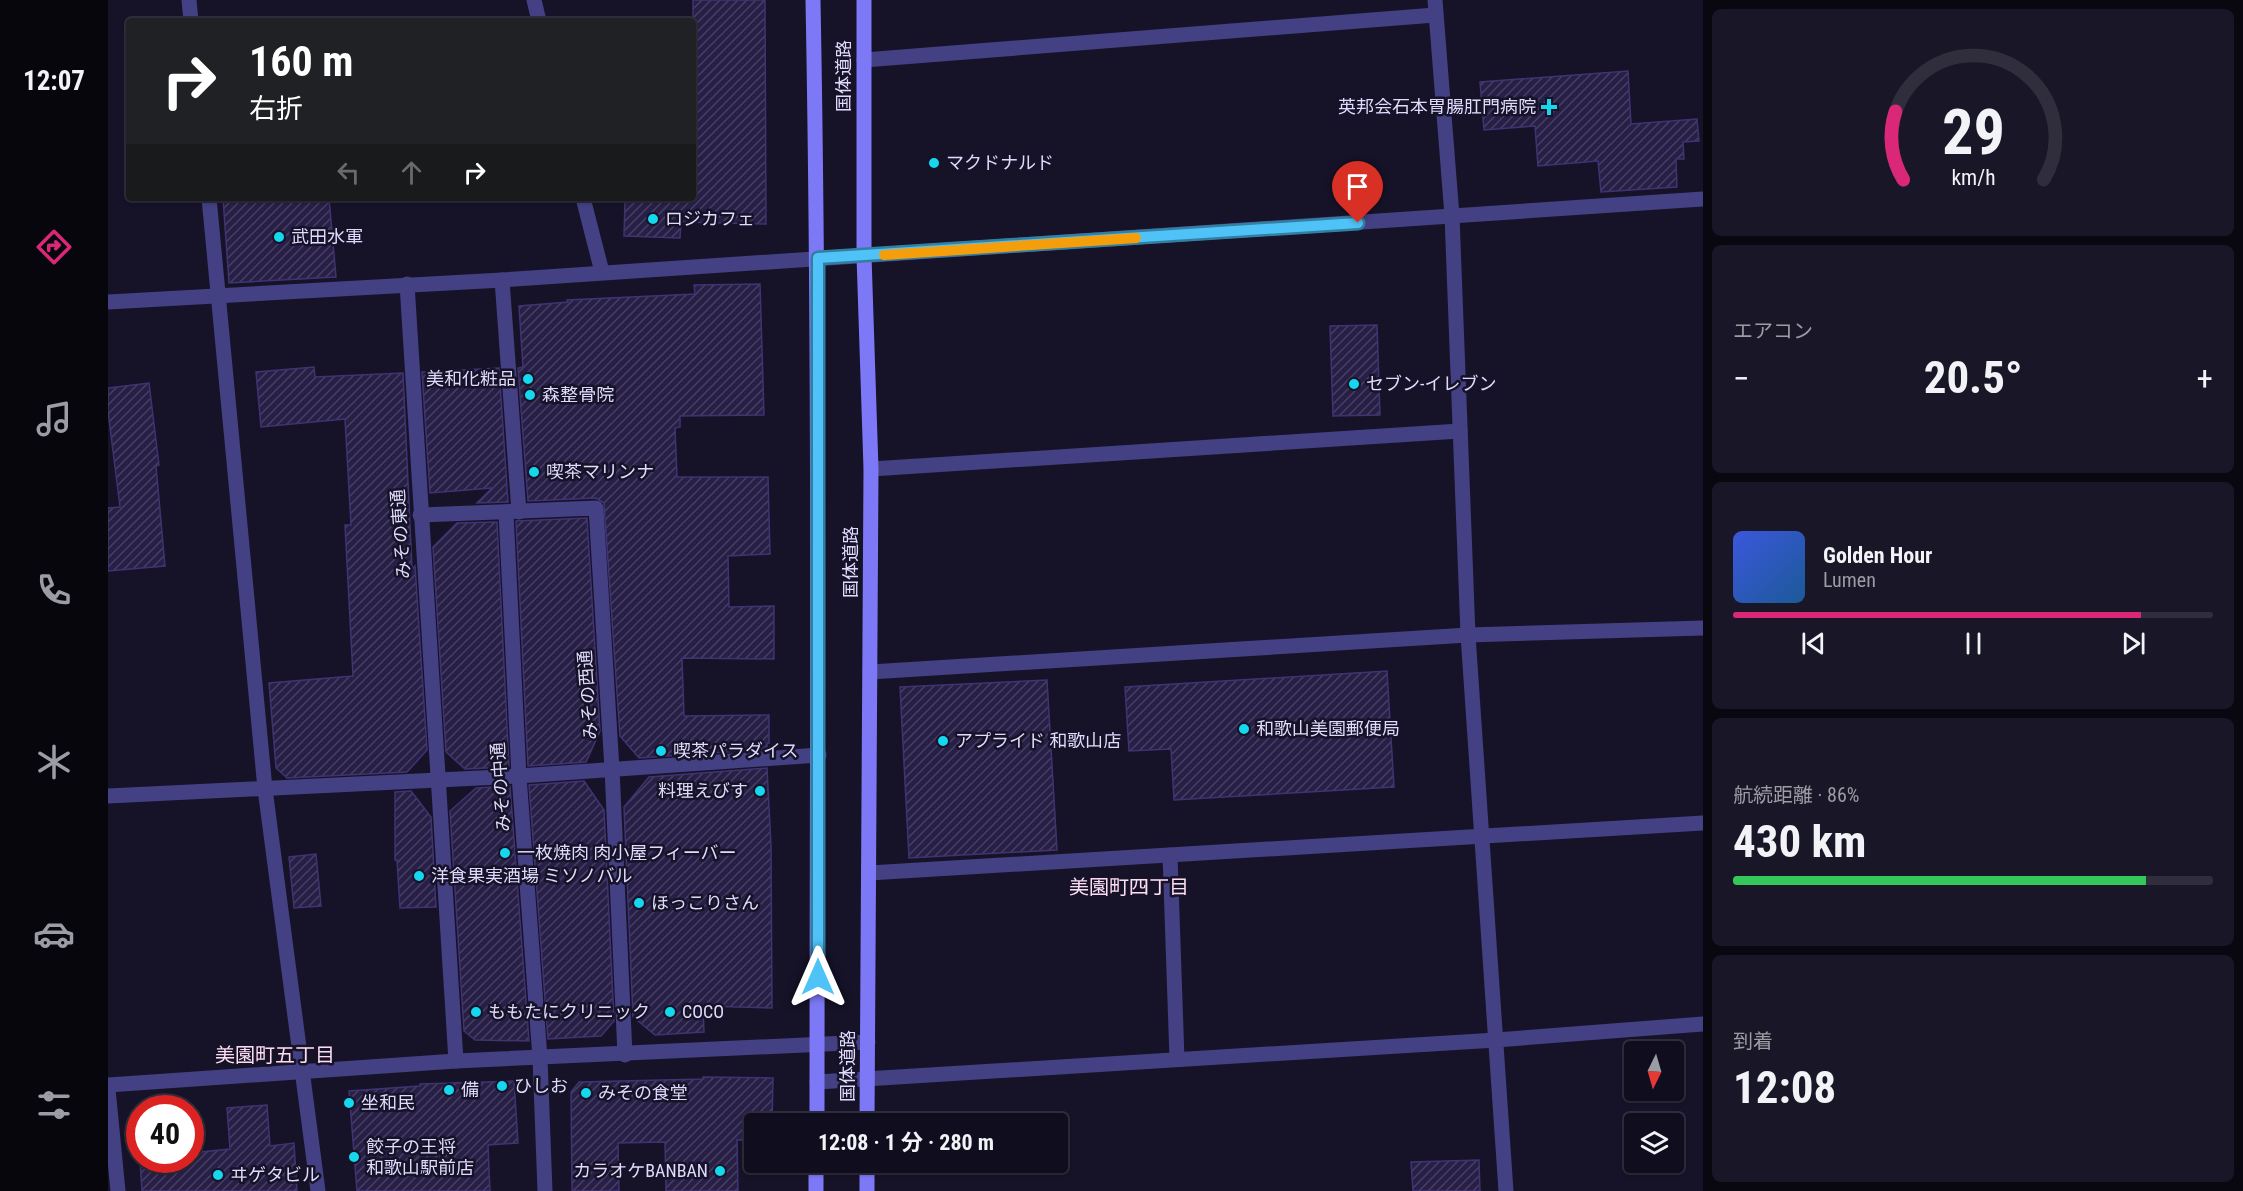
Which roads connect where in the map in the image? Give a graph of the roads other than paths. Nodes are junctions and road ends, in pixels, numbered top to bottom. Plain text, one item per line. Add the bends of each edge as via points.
1 (189, 0) edge
2 (534, 0) edge
3 (813, 0) edge
4 (864, 0) edge
5 (1435, 8) edge
6 (191, 18) edge
7 (538, 18) edge
8 (864, 60) junction
9 (1703, 199) edge
10 (209, 201) edge
11 (584, 201) edge
12 (1452, 216) junction
13 (864, 256) junction
14 (818, 258) junction
15 (602, 272) junction
16 (502, 280) junction
17 (406, 284) junction
18 (218, 298) junction
19 (108, 302) edge
20 (1460, 431) junction
21 (871, 469) junction
22 (512, 513) junction
23 (420, 515) junction
24 (1703, 628) edge
25 (1468, 635) junction
26 (870, 672) junction
27 (819, 755) junction
28 (612, 769) junction
29 (519, 776) junction
30 (437, 780) junction
31 (265, 789) junction
32 (108, 795) edge
33 (1703, 823) edge
34 (1483, 836) junction
35 (1170, 855) junction
36 (868, 873) junction
37 (1703, 1024) edge
38 (1496, 1040) junction
39 (868, 1042) junction
40 (817, 1044) junction
41 (625, 1055) junction
42 (540, 1058) junction
43 (1177, 1059) junction
44 (456, 1061) junction
45 (302, 1072) junction
46 (868, 1079) junction
47 (817, 1082) junction
48 (108, 1087) edge
49 (816, 1113) edge
50 (867, 1113) edge
51 (816, 1173) edge
52 (867, 1173) edge
53 (118, 1191) edge
54 (318, 1191) edge
55 (545, 1191) edge
56 (816, 1191) edge
57 (867, 1191) edge
58 (1506, 1191) edge

1 - 6 street
2 - 7 street
3 - 14 street, 国体道路
4 - 8 street, 国体道路
5 - 8 street
5 - 12 street
8 - 13 street, 国体道路
9 - 12 street
10 - 18 street
11 - 15 street
12 - 13 street
12 - 20 street
13 - 14 street
13 - 21 street, 国体道路
14 - 15 street
14 - 27 street, 国体道路
15 - 16 street
16 - 17 street
16 - 22 street, みその中通
17 - 18 street
17 - 23 street, みその東通
18 - 19 street
18 - 31 street
20 - 21 street
20 - 25 street
21 - 26 street, 国体道路
22 - 23 street, みその西通
22 - 28 street, みその西通 via 596,508
22 - 29 street, みその中通
23 - 30 street, みその東通
24 - 25 street
25 - 26 street
25 - 34 street
26 - 36 street, 国体道路
27 - 28 street
27 - 40 street, 国体道路
28 - 29 street
28 - 41 street, みその西通
29 - 30 street
29 - 42 street, みその中通
30 - 31 street
30 - 44 street, みその東通
31 - 32 street
31 - 45 street
33 - 34 street
34 - 35 street
34 - 38 street
35 - 36 street
35 - 43 street
36 - 39 street, 国体道路
37 - 38 street
38 - 43 street
38 - 58 street
39 - 40 street
39 - 46 street, 国体道路
40 - 41 street
40 - 47 street, 国体道路
41 - 42 street
42 - 44 street
42 - 55 street, みその中通
43 - 46 street
44 - 45 street
45 - 48 street
45 - 54 street
46 - 47 street
46 - 50 street, 国体道路
47 - 49 street, 国体道路
48 - 53 street
51 - 56 street
52 - 57 street

